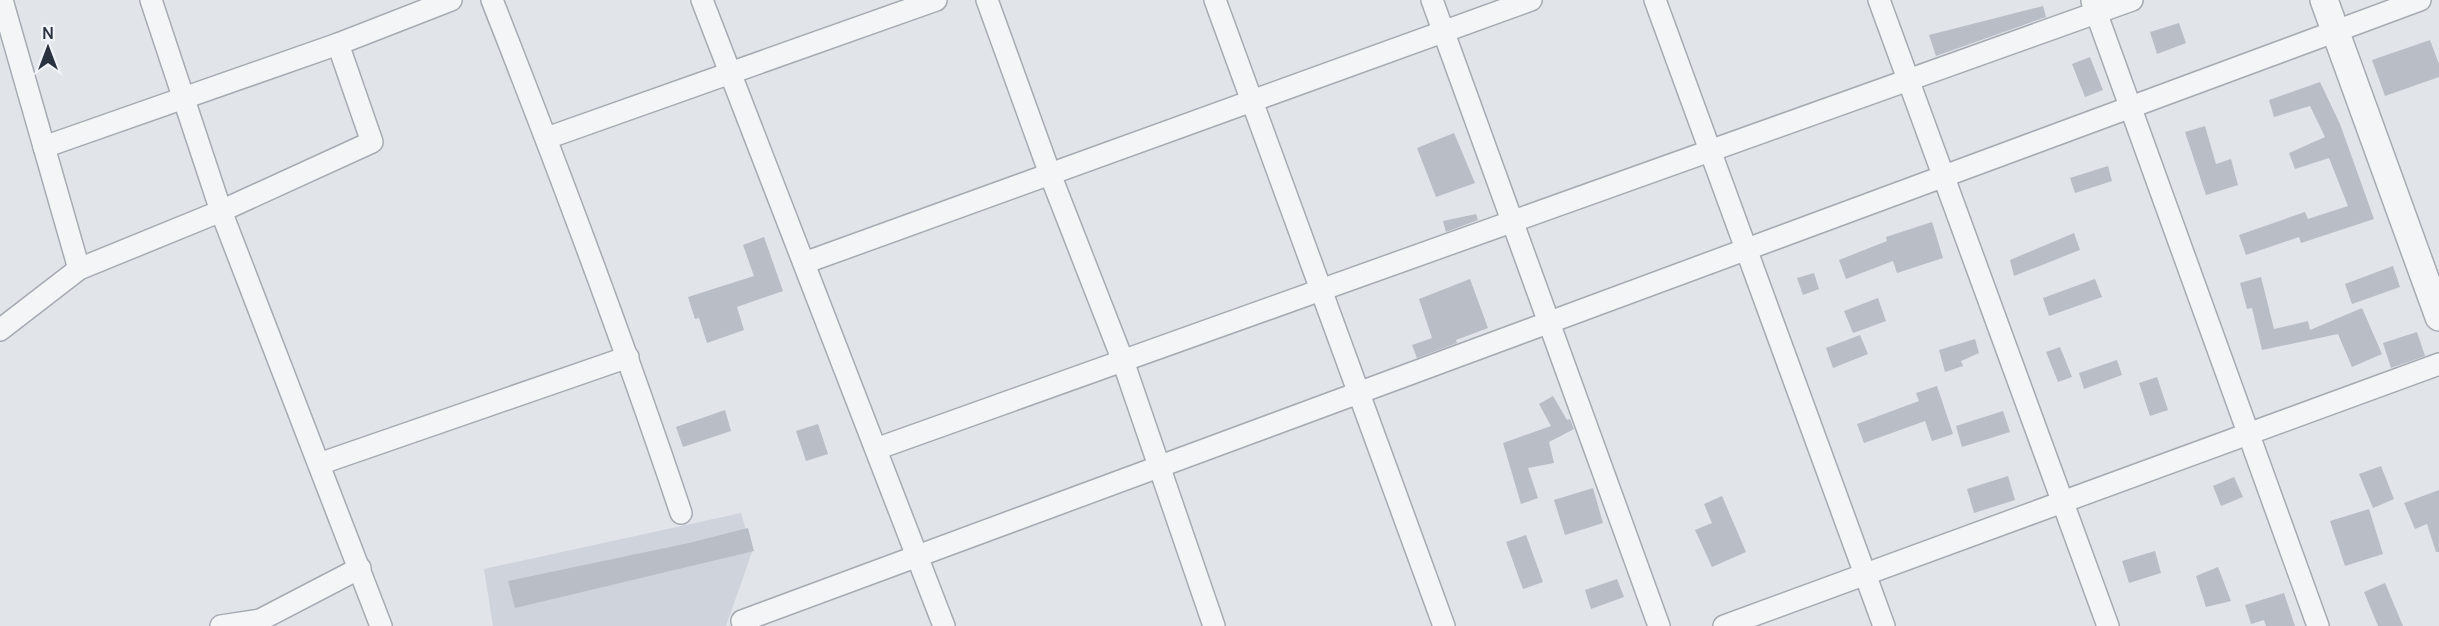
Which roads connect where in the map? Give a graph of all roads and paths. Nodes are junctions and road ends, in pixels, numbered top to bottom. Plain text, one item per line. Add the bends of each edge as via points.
1 (2, 0) edge
2 (151, 0) edge
3 (451, 0) edge
4 (492, 0) edge
5 (702, 0) edge
6 (936, 0) edge
7 (987, 0) edge
8 (1215, 0) edge
9 (1432, 0) edge
10 (1531, 0) edge
11 (1655, 0) edge
12 (1879, 0) edge
13 (2132, 0) edge
14 (2324, 0) edge
15 (2420, 0) edge
16 (2095, 6) edge
17 (1444, 31) junction
18 (2335, 31) junction
19 (338, 44) junction
20 (732, 74) junction
21 (1908, 80) junction
22 (183, 98) junction
23 (1252, 101) junction
24 (2131, 107) junction
25 (547, 138) junction
26 (44, 147) junction
27 (1710, 151) junction
28 (1050, 174) junction
29 (1943, 177) junction
30 (221, 211) junction
31 (1513, 221) junction
32 (1746, 249) junction
33 (804, 262) junction
34 (79, 270) junction
35 (1321, 290) junction
36 (2439, 317) edge
37 (1549, 322) junction
38 (0, 330) edge
39 (628, 357) junction
40 (1123, 361) junction
41 (2439, 364) edge
42 (1358, 393) junction
43 (2249, 434) junction
44 (876, 449) junction
45 (319, 464) junction
46 (1159, 467) junction
47 (2062, 502) junction
48 (681, 513) dead end
49 (917, 556) junction
50 (360, 568) junction
51 (1865, 574) junction
52 (221, 626) edge
53 (381, 626) edge
54 (744, 626) edge
55 (944, 626) edge
56 (1214, 626) edge
57 (1443, 626) edge
58 (1659, 626) edge
59 (1724, 626) edge
60 (1884, 626) edge
61 (2108, 626) edge
62 (2318, 626) edge

1 - 26 street
2 - 22 street
3 - 19 street
4 - 25 street
5 - 20 street
6 - 20 street
7 - 28 street
8 - 23 street
9 - 17 street
10 - 17 street
11 - 27 street
12 - 21 street
13 - 16 street
14 - 18 street
15 - 18 street
16 - 21 street
16 - 24 street
17 - 23 street
17 - 31 street
18 - 24 street
18 - 36 street
19 - 22 street
19 - 30 street via 372,142
20 - 25 street
20 - 33 street
21 - 27 street
21 - 29 street
22 - 26 street
22 - 30 street
23 - 28 street
23 - 35 street
24 - 29 street
24 - 43 street
25 - 39 street
26 - 34 street
27 - 31 street
27 - 32 street
28 - 33 street
28 - 40 street
29 - 32 street
29 - 47 street
30 - 34 street
30 - 45 street
31 - 35 street
31 - 37 street
32 - 37 street
32 - 51 street
33 - 44 street
34 - 38 street
35 - 40 street
35 - 42 street
37 - 42 street
37 - 58 street
39 - 45 street
39 - 48 street
40 - 44 street
40 - 46 street
41 - 43 street
42 - 46 street
42 - 57 street
43 - 47 street
43 - 62 street
44 - 49 street
45 - 50 street
46 - 49 street
46 - 56 street
47 - 51 street
47 - 61 street
49 - 54 street via 742,621
49 - 55 street
50 - 52 street via 260,620
50 - 53 street
51 - 59 street
51 - 60 street

